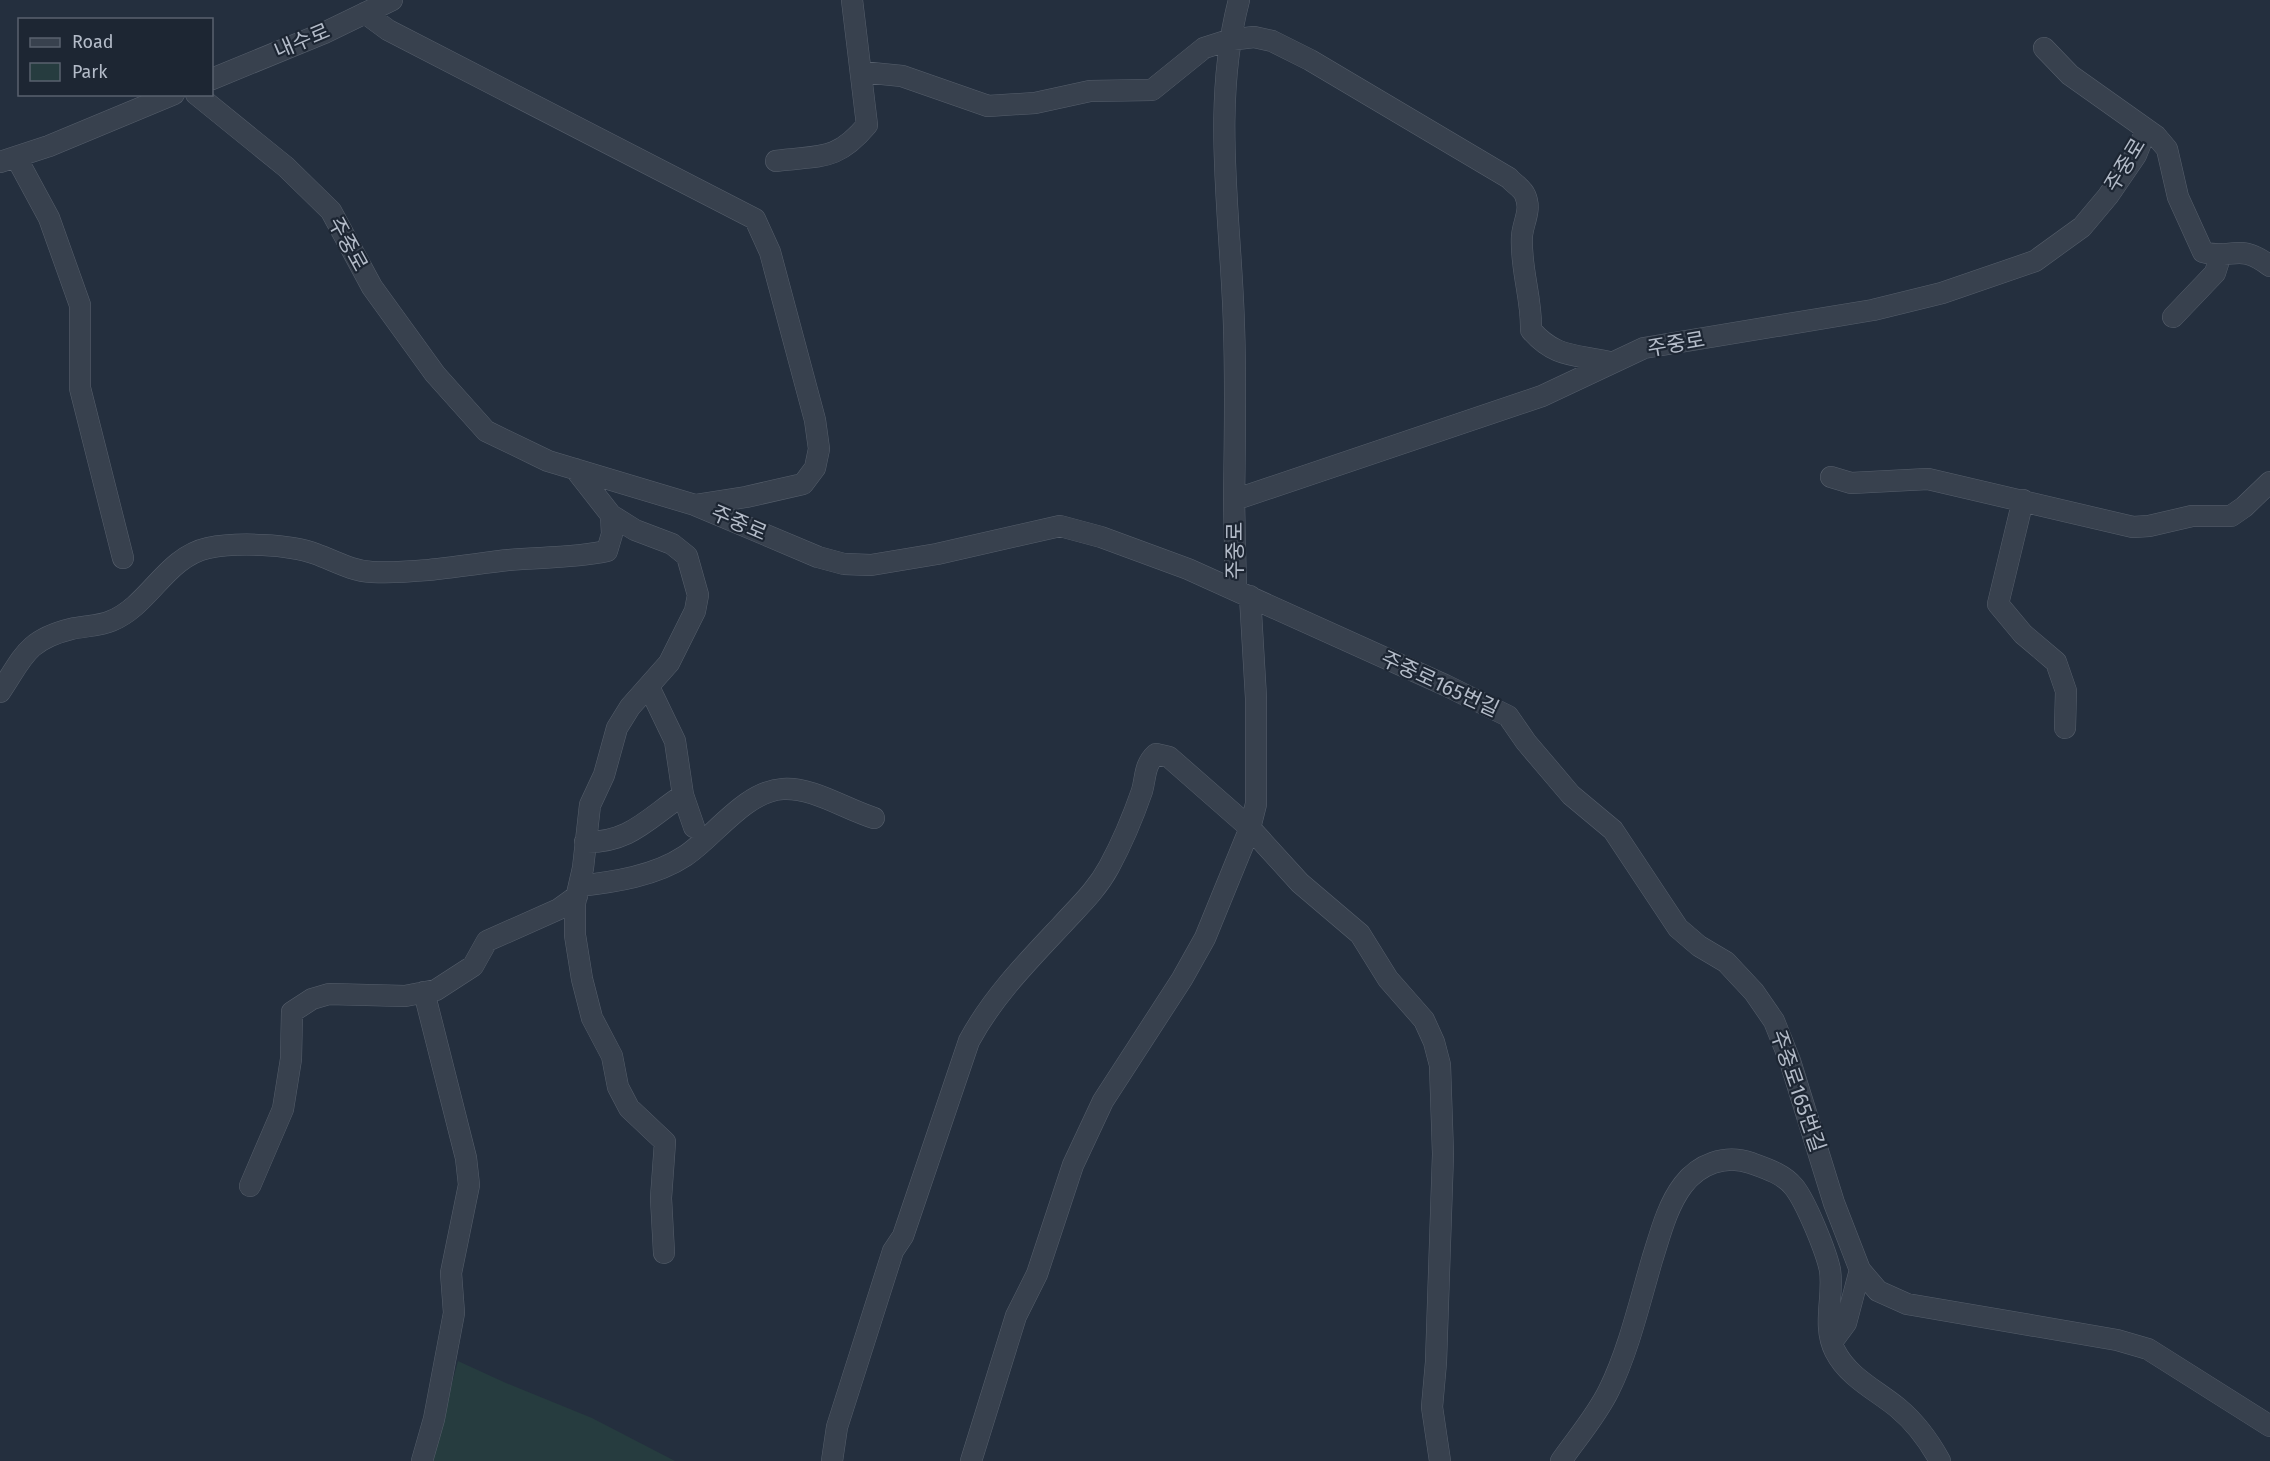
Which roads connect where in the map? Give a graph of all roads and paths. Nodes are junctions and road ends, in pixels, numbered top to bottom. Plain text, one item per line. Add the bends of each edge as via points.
1 (392, 0) edge
2 (852, 0) edge
3 (1239, 0) edge
4 (365, 13) junction
5 (1229, 40) junction
6 (2044, 48) dead end
7 (861, 72) junction
8 (213, 79) edge
9 (169, 96) edge
10 (198, 96) edge
11 (2146, 130) junction
12 (8, 160) edge
13 (776, 161) dead end
14 (2221, 254) junction
15 (2270, 266) edge
16 (2174, 317) dead end
17 (1609, 362) junction
18 (575, 469) junction
19 (1831, 477) dead end
20 (2270, 482) edge
21 (1234, 500) junction
22 (2023, 500) junction
23 (695, 505) junction
24 (611, 515) junction
25 (123, 558) dead end
26 (1243, 593) junction
27 (649, 687) junction
28 (0, 692) edge
29 (2065, 728) dead end
30 (683, 795) junction
31 (874, 818) dead end
32 (693, 827) dead end
33 (1250, 828) junction
34 (585, 842) junction
35 (578, 891) junction
36 (424, 993) junction
37 (249, 1186) dead end
38 (664, 1253) dead end
39 (1860, 1270) junction
40 (1832, 1342) junction
41 (2270, 1426) edge
42 (422, 1461) edge
43 (832, 1461) edge
44 (970, 1461) edge
45 (1440, 1461) edge
46 (1561, 1461) edge
47 (1940, 1461) edge

1 - 4 street, 내수로
2 - 7 street
3 - 5 street
4 - 8 street, 내수로
4 - 23 street via 388,30 755,219 770,252 815,420 819,449 815,468 803,484
5 - 7 street via 1204,48 1152,90 1090,91 1035,103 988,106 902,76
5 - 17 street via 1254,37 1272,41 1509,178 1525,194 1528,214 1522,234 1532,306 1531,330 1544,345 1567,355
5 - 21 street via 1225,184 1234,326
6 - 11 street via 2070,75
7 - 13 street via 867,125 853,142 838,153
9 - 12 street
10 - 18 street, 주중로 via 286,167 331,211 372,287 435,374 486,431 548,461
11 - 14 street, 주중로 via 2167,149 2178,197 2203,252
11 - 17 street, 주중로 via 2136,155 2082,227 2035,261 1942,293 1873,310 1644,348
12 - 25 street via 49,218 80,305 80,388
14 - 15 street, 주중로 via 2253,254
14 - 16 street via 2216,273
17 - 21 street, 주중로 via 1542,396
18 - 23 street, 주중로
18 - 24 street
19 - 22 street via 1851,483 1928,479
20 - 22 street via 2231,516 2192,516 2149,526 2133,527
21 - 26 street, 주중로
22 - 29 street via 1998,604 2023,634 2056,662 2066,691
23 - 26 street, 주중로 via 818,557 844,564 938,554 1060,526 1101,537
24 - 27 street via 634,530 672,544 687,556 694,574 698,596 695,611 669,663
24 - 28 street via 612,534 607,551 581,556 371,572 315,553 239,544 206,548 171,568 126,613 110,622 69,629 34,643
26 - 33 street via 1256,698 1256,804
26 - 39 street, 주중로165번길 via 1508,717 1571,795 1612,830 1678,928 1726,962 1774,1021
27 - 30 street via 675,741
27 - 34 street via 617,728 604,775 590,805
30 - 32 street
30 - 34 street via 621,838 605,843
31 - 35 street via 802,790 780,789 761,795 669,865
33 - 43 street via 1168,758 1156,754 1148,762 1129,825 1109,868 1090,897 1002,991 969,1041 903,1236 890,1260 839,1418
33 - 44 street via 1204,938 1103,1101 1073,1165 1037,1274 1013,1326
33 - 45 street via 1300,883 1360,934 1388,979 1424,1020 1434,1042 1440,1065 1443,1154 1432,1407
34 - 35 street
35 - 36 street via 559,909 487,941 473,966 436,990
35 - 38 street via 575,935 592,1018 612,1056 618,1087 629,1108 665,1142 661,1198
36 - 37 street via 329,994 292,1012 291,1059 283,1109
36 - 42 street via 466,1158 469,1185 451,1273 454,1313
39 - 40 street via 1846,1323
39 - 41 street, 주중로165번길 via 1878,1291 1907,1304 2117,1340 2148,1349
40 - 46 street via 1827,1321 1830,1270 1819,1237 1794,1187 1780,1176 1742,1160 1717,1160 1682,1186 1662,1227 1610,1390
40 - 47 street via 1843,1363 1858,1379 1921,1430

